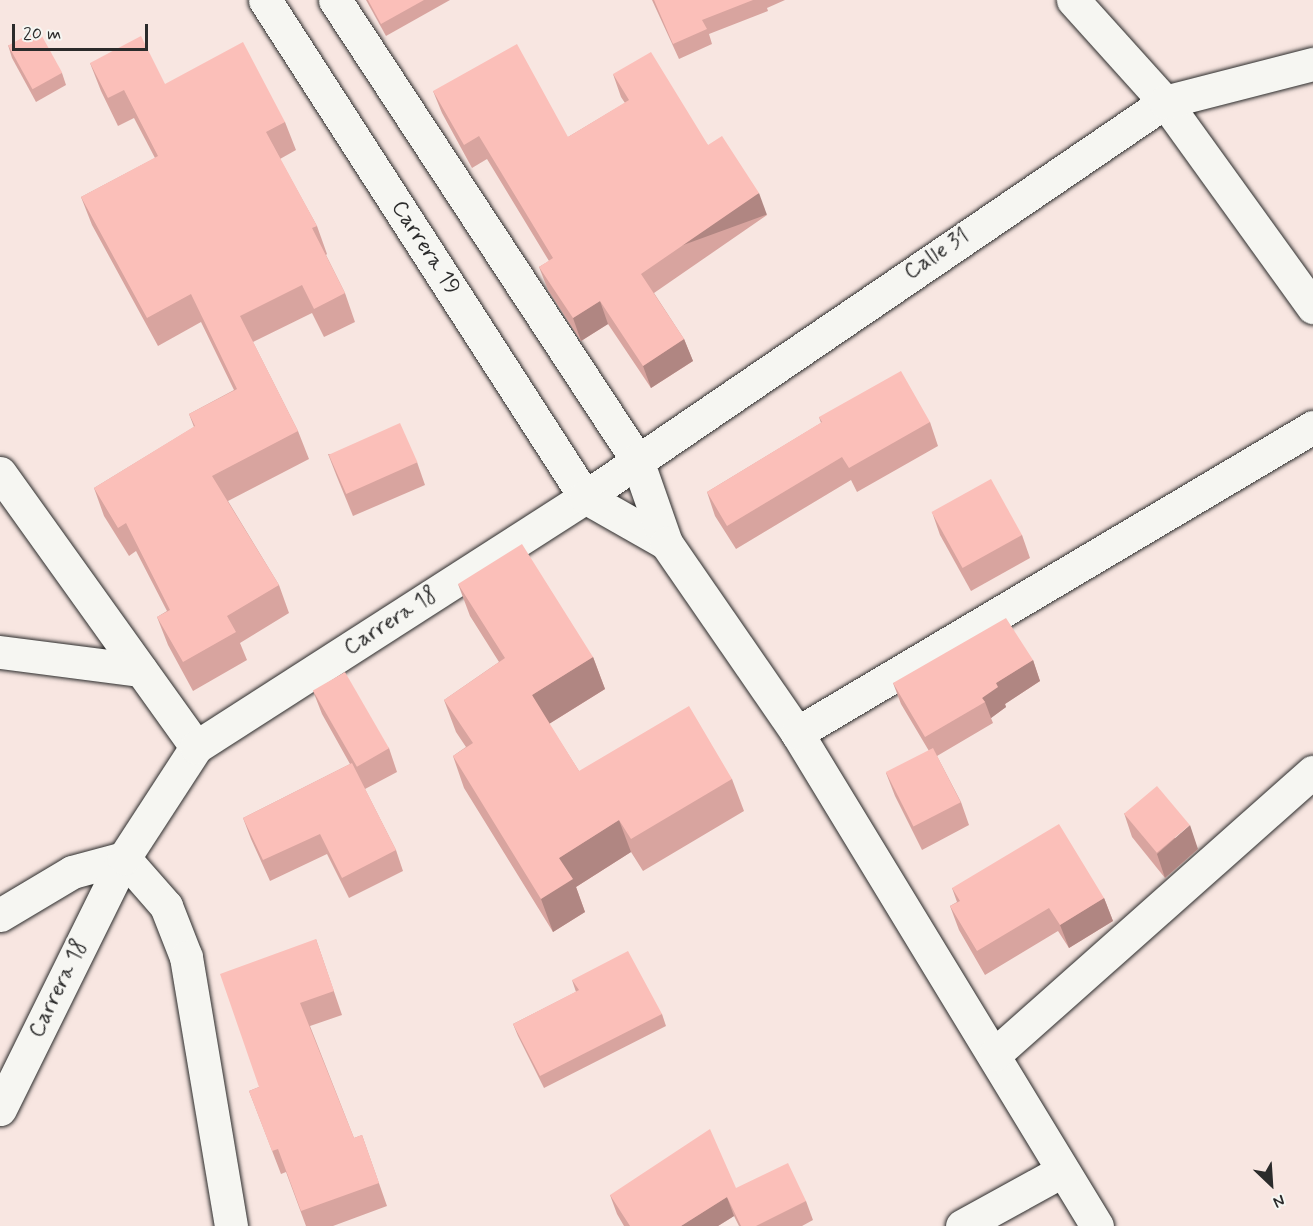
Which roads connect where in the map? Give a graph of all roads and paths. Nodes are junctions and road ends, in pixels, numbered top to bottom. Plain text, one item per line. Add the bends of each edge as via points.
1 (265, 0) edge
2 (335, 0) edge
3 (1073, 0) edge
4 (1313, 64) edge
5 (1165, 102) junction
6 (1313, 307) edge
7 (1313, 427) edge
8 (637, 460) junction
9 (0, 473) edge
10 (585, 497) junction
11 (666, 543) junction
12 (0, 652) edge
13 (141, 670) junction
14 (798, 733) junction
15 (196, 747) junction
16 (1313, 772) edge
17 (124, 858) junction
18 (0, 915) edge
19 (995, 1054) junction
20 (0, 1109) edge
21 (1062, 1171) junction
22 (231, 1226) edge
23 (962, 1226) edge
24 (1097, 1226) edge

1 - 10 street, Carrera 19
2 - 8 street
3 - 5 street
4 - 5 street, Calle 31
5 - 6 street
5 - 8 street, Calle 31
7 - 14 street
8 - 10 street, Calle 31
8 - 11 street
9 - 13 street
10 - 11 street
10 - 15 street, Carrera 18
11 - 14 street
12 - 13 street
13 - 15 street
14 - 19 street
15 - 17 street, Carrera 18
16 - 19 street
17 - 18 street via 72,873
17 - 20 street, Carrera 18
17 - 22 street via 166,906 186,957
19 - 21 street
21 - 23 street
21 - 24 street

